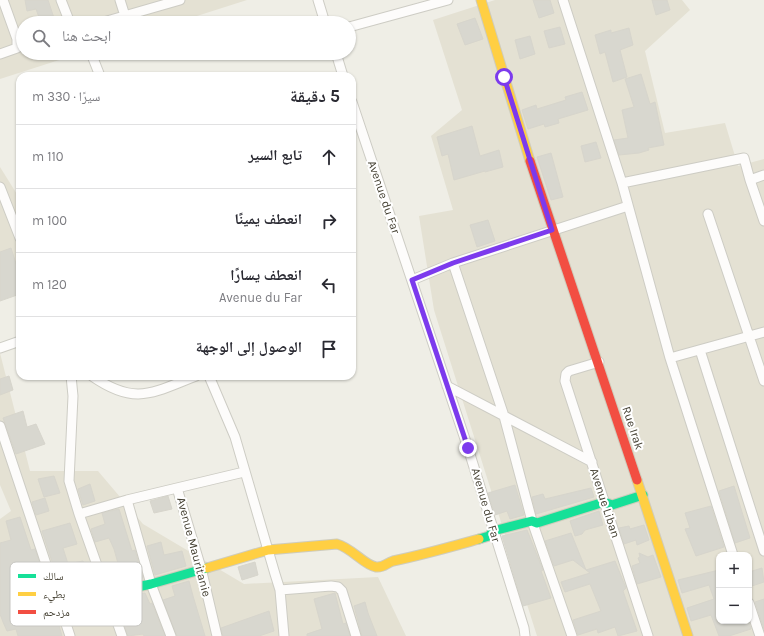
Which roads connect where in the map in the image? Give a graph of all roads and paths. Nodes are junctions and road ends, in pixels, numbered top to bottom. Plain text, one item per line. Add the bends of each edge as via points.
1 (3, 0) edge
2 (61, 0) edge
3 (120, 0) edge
4 (180, 0) edge
5 (318, 0) edge
6 (448, 0) edge
7 (481, 0) edge
8 (563, 0) edge
9 (67, 16) edge
10 (125, 16) joint
11 (323, 16) edge
12 (356, 25) edge
13 (16, 36) edge
14 (16, 48) edge
15 (0, 54) edge
16 (94, 60) edge
17 (338, 60) edge
18 (98, 72) edge
19 (342, 72) edge
20 (356, 114) edge
21 (764, 175) edge
22 (750, 180) junction
23 (622, 183) junction
24 (0, 187) edge
25 (628, 206) junction
26 (708, 214) dead end
27 (764, 221) edge
28 (16, 228) edge
29 (552, 230) junction
30 (453, 263) junction
31 (412, 280) junction
32 (764, 332) edge
33 (750, 337) junction
34 (16, 342) edge
35 (0, 348) edge
36 (700, 350) junction
37 (670, 358) junction
38 (598, 362) junction
39 (71, 380) edge
40 (99, 380) edge
41 (186, 380) edge
42 (211, 380) edge
43 (764, 381) edge
44 (448, 386) junction
45 (504, 416) junction
46 (0, 426) edge
47 (592, 462) junction
48 (244, 472) junction
49 (177, 488) junction
50 (643, 495) junction
51 (127, 500) junction
52 (604, 502) junction
53 (79, 514) junction
54 (532, 521) junction
55 (493, 531) junction
56 (268, 550) junction
57 (764, 551) edge
58 (732, 552) edge
59 (44, 562) edge
60 (96, 562) edge
61 (200, 568) junction
62 (151, 584) junction
63 (142, 586) edge
64 (280, 590) junction
65 (752, 612) edge
66 (66, 626) edge
67 (118, 626) edge
68 (70, 636) edge
69 (122, 636) edge
70 (171, 636) edge
71 (217, 636) edge
72 (284, 636) edge
73 (356, 636) edge
74 (525, 636) edge
75 (572, 636) edge
76 (648, 636) edge
77 (688, 636) edge
78 (760, 636) edge

1 - 13 street
2 - 9 street
3 - 10 street
4 - 10 street
5 - 11 street
6 - 12 street
7 - 29 street, Rue Irak
8 - 23 street
14 - 15 street
16 - 18 street
17 - 19 street
20 - 31 street, Avenue du Far
21 - 22 street
22 - 23 street via 744,158
22 - 27 street
23 - 25 street
24 - 28 street
25 - 29 street
25 - 37 street
26 - 33 street
29 - 30 street
29 - 38 street, Rue Irak
30 - 31 street
30 - 45 street
31 - 44 street, Avenue du Far
32 - 33 street
33 - 36 street
33 - 43 street
34 - 35 street
36 - 37 street
36 - 57 street
37 - 58 street
38 - 47 street, Avenue Liban via 570,371 565,377
38 - 50 street, Rue Irak
39 - 53 street via 73,396 68,471
40 - 41 street via 114,389 136,395 153,393
42 - 48 street via 235,437
44 - 45 street
44 - 55 street, Avenue du Far
45 - 47 street
45 - 54 street
46 - 59 street
47 - 52 street, Avenue Liban
48 - 49 street
48 - 56 street
49 - 51 street, Avenue Mauritanie
49 - 61 street, Avenue Mauritanie
50 - 52 street via 612,505
50 - 77 street, Rue Irak
51 - 53 street, Avenue Mauritanie
51 - 62 street
52 - 54 street via 537,522
52 - 76 street, Avenue Liban
53 - 60 street
54 - 55 street
54 - 75 street
55 - 56 street via 489,536 390,562 384,566 367,564 347,547 338,544
55 - 74 street, Avenue du Far
56 - 61 street
56 - 64 street
61 - 62 street via 195,572
61 - 71 street, Avenue Mauritanie
62 - 63 street
62 - 70 street
64 - 72 street
64 - 73 street via 338,587 342,591
65 - 78 street
66 - 68 street
67 - 69 street

